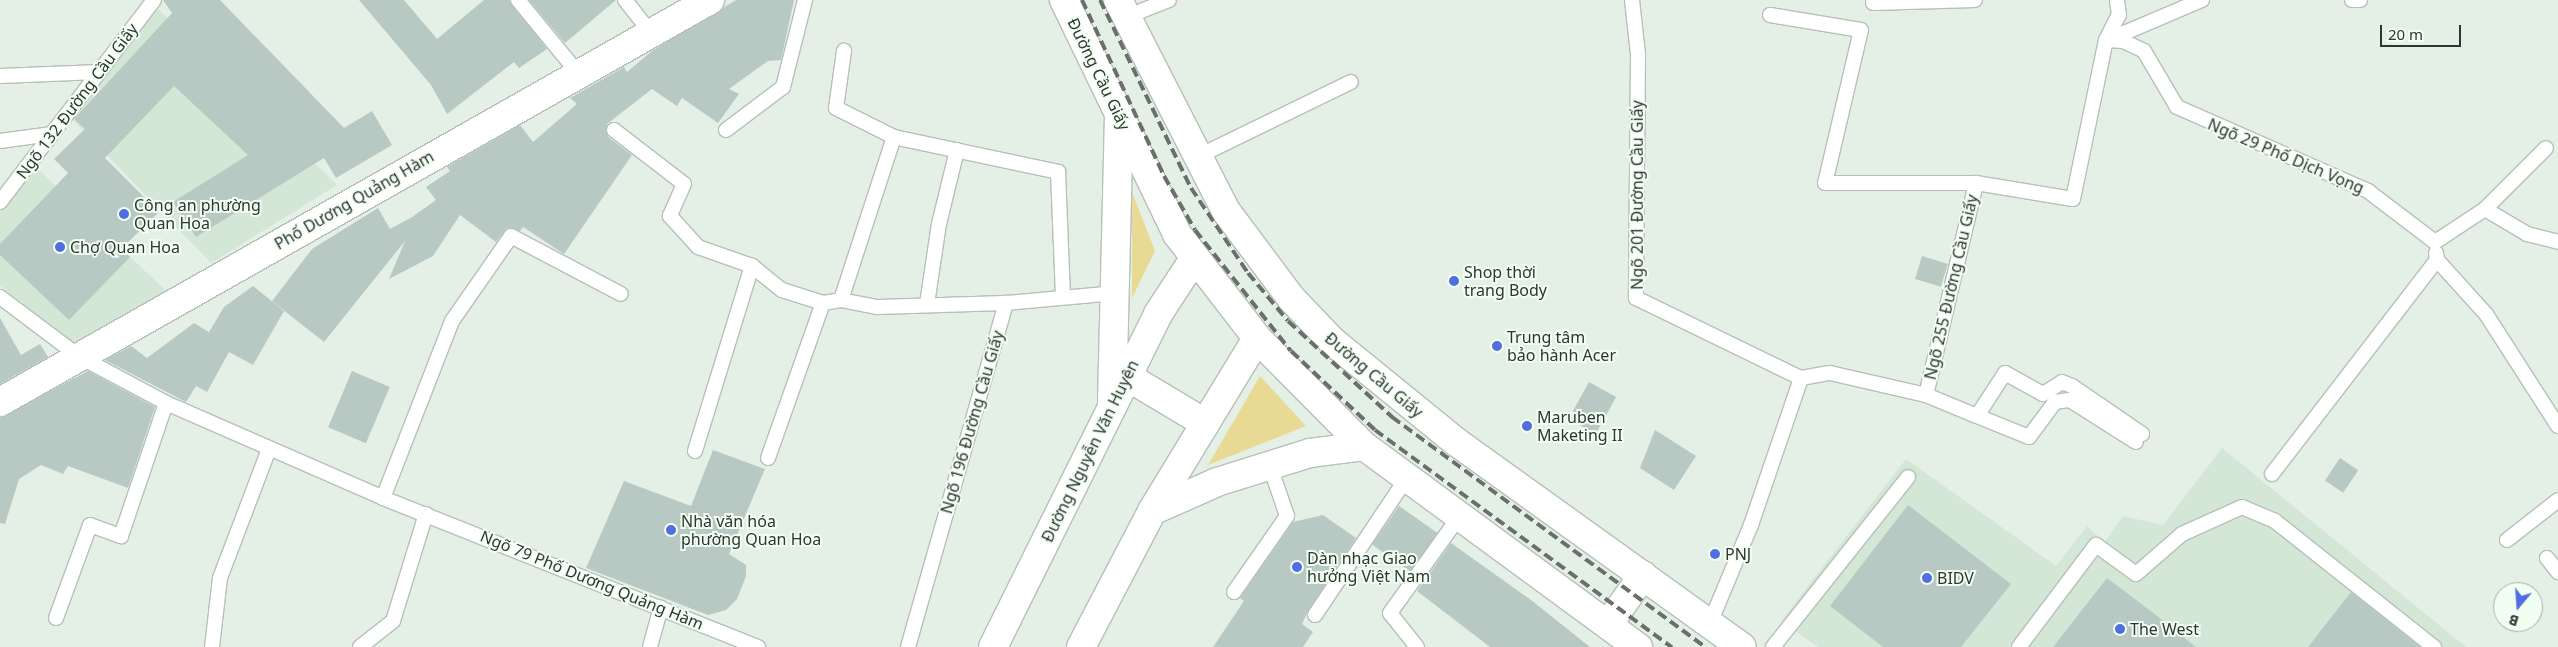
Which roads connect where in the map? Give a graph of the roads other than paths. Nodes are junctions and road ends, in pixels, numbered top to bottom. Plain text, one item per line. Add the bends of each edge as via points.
1 (154, 0) edge
2 (518, 0) edge
3 (625, 0) edge
4 (710, 0) edge
5 (805, 0) edge
6 (1064, 0) edge
7 (1169, 0) edge
8 (1632, 0) edge
9 (1975, 0) edge
10 (2117, 0) edge
11 (2202, 0) edge
12 (2352, 0) edge
13 (2360, 0) edge
14 (1873, 3) dead end
15 (1122, 9) edge
16 (1770, 15) dead end
17 (651, 33) junction
18 (2106, 40) junction
19 (844, 51) dead end
20 (99, 72) junction
21 (578, 72) junction
22 (0, 76) edge
23 (1351, 82) dead end
24 (1119, 114) junction
25 (614, 130) dead end
26 (726, 130) dead end
27 (51, 134) junction
28 (894, 137) junction
29 (0, 141) edge
30 (2546, 148) dead end
31 (957, 150) junction
32 (1197, 157) junction
33 (1976, 183) junction
34 (0, 202) edge
35 (2485, 209) junction
36 (2435, 242) junction
37 (2558, 242) edge
38 (1194, 259) junction
39 (2437, 260) junction
40 (752, 266) junction
41 (1115, 293) junction
42 (621, 294) dead end
43 (0, 297) edge
44 (1063, 297) junction
45 (841, 300) junction
46 (822, 303) junction
47 (1006, 303) junction
48 (927, 304) junction
49 (1257, 338) junction
50 (80, 357) junction
51 (1128, 377) junction
52 (1801, 378) junction
53 (1926, 395) junction
54 (0, 402) edge
55 (166, 403) junction
56 (1111, 410) junction
57 (1977, 416) junction
58 (1206, 422) junction
59 (2558, 426) edge
60 (1364, 446) junction
61 (269, 449) junction
62 (695, 452) dead end
63 (768, 458) dead end
64 (1270, 466) junction
65 (2272, 474) dead end
66 (1408, 476) junction
67 (1908, 477) dead end
68 (383, 498) junction
69 (2558, 500) edge
70 (1152, 511) junction
71 (426, 514) junction
72 (1459, 517) junction
73 (2507, 540) dead end
74 (2547, 558) dead end
75 (2558, 572) edge
76 (1642, 575) junction
77 (1234, 592) dead end
78 (661, 607) junction
79 (1315, 615) dead end
80 (56, 618) dead end
81 (1710, 623) junction
82 (1608, 625) junction
83 (212, 647) edge
84 (360, 647) edge
85 (650, 647) edge
86 (758, 647) edge
87 (908, 647) edge
88 (993, 647) edge
89 (1080, 647) edge
90 (1417, 647) edge
91 (1638, 647) edge
92 (1742, 647) edge
93 (1773, 647) edge
94 (2019, 647) edge
95 (2434, 647) edge

1 - 20 lane, Ngõ 132 Đường Cầu Giấy
2 - 21 lane
3 - 17 lane
4 - 17 main road, Phố Dương Quảng Hàm
5 - 26 lane via 782,87
6 - 24 main road, Đường Cầu Giấy
7 - 15 lane
8 - 52 lane, Ngõ 201 Đường Cầu Giấy via 1638,54 1636,298
9 - 14 lane
10 - 18 lane, Ngõ 255 Đường Cầu Giấy via 2119,15
11 - 18 lane
12 - 13 lane
15 - 32 main road, Đường Cầu Giấy
16 - 33 lane via 1861,30 1825,183
17 - 21 main road, Phố Dương Quảng Hàm
18 - 33 lane, Ngõ 255 Đường Cầu Giấy via 2073,199
18 - 36 lane, Ngõ 29 Phố Dịch Vọng via 2123,40 2144,52 2176,107 2368,191
19 - 28 lane via 836,108
20 - 22 lane
20 - 27 lane, Ngõ 132 Đường Cầu Giấy
21 - 50 main road, Phố Dương Quảng Hàm
23 - 32 lane
24 - 38 main road, Đường Cầu Giấy via 1153,188
24 - 41 main road
25 - 40 lane via 684,184 670,216 698,247
27 - 29 lane
27 - 34 lane, Ngõ 132 Đường Cầu Giấy
28 - 31 lane
28 - 45 lane
30 - 35 lane
31 - 44 lane via 1058,172
31 - 48 lane via 939,224
32 - 76 main road, Đường Cầu Giấy via 1257,255 1332,341 1455,441
33 - 53 lane, Ngõ 255 Đường Cầu Giấy
35 - 36 lane
35 - 37 lane via 2527,234
36 - 39 lane
38 - 49 main road, Đường Cầu Giấy
38 - 51 main road, Đường Nguyễn Văn Huyên via 1158,314
39 - 59 lane via 2486,314
39 - 65 lane
40 - 46 lane via 782,290
40 - 62 lane
41 - 44 lane
41 - 56 main road
42 - 68 lane via 511,236 452,321
43 - 50 lane, Ngõ 79 Phố Dương Quảng Hàm
44 - 47 lane
45 - 46 lane
45 - 48 lane via 877,307
46 - 63 lane
47 - 48 lane
47 - 87 lane, Ngõ 196 Đường Cầu Giấy
49 - 58 main road
49 - 60 main road, Đường Cầu Giấy
50 - 54 main road, Phố Dương Quảng Hàm
50 - 55 lane, Ngõ 79 Phố Dương Quảng Hàm
51 - 56 main road, Đường Nguyễn Văn Huyên
51 - 58 main road
52 - 53 lane, Ngõ 255 Đường Cầu Giấy via 1830,373
52 - 81 lane via 1751,524
53 - 57 lane, Ngõ 255 Đường Cầu Giấy
55 - 61 lane, Ngõ 79 Phố Dương Quảng Hàm
55 - 80 lane via 121,536 90,525
56 - 88 main road, Đường Nguyễn Văn Huyên
57 - 57 lane, Ngõ 255 Đường Cầu Giấy via 2005,372 2043,394 2062,382 2072,386 2139,438 2070,400 2055,402 2029,437
58 - 70 main road
60 - 64 main road via 1339,447
60 - 66 main road, Đường Cầu Giấy
61 - 68 lane, Ngõ 79 Phố Dương Quảng Hàm
61 - 83 lane via 220,578
64 - 70 main road via 1217,482
64 - 77 lane via 1287,516
66 - 72 main road, Đường Cầu Giấy
66 - 79 lane
67 - 93 lane
68 - 71 lane, Ngõ 79 Phố Dương Quảng Hàm
69 - 73 lane
70 - 89 main road
71 - 78 lane, Ngõ 79 Phố Dương Quảng Hàm
71 - 84 lane via 393,621
72 - 82 main road, Đường Cầu Giấy
72 - 90 lane via 1390,614
74 - 75 lane
76 - 81 main road, Đường Cầu Giấy
76 - 82 main road
78 - 85 lane
78 - 86 lane, Ngõ 79 Phố Dương Quảng Hàm
81 - 92 main road, Đường Cầu Giấy
82 - 91 main road, Đường Cầu Giấy
94 - 95 lane via 2096,545 2136,574 2182,534 2242,507 2275,521

